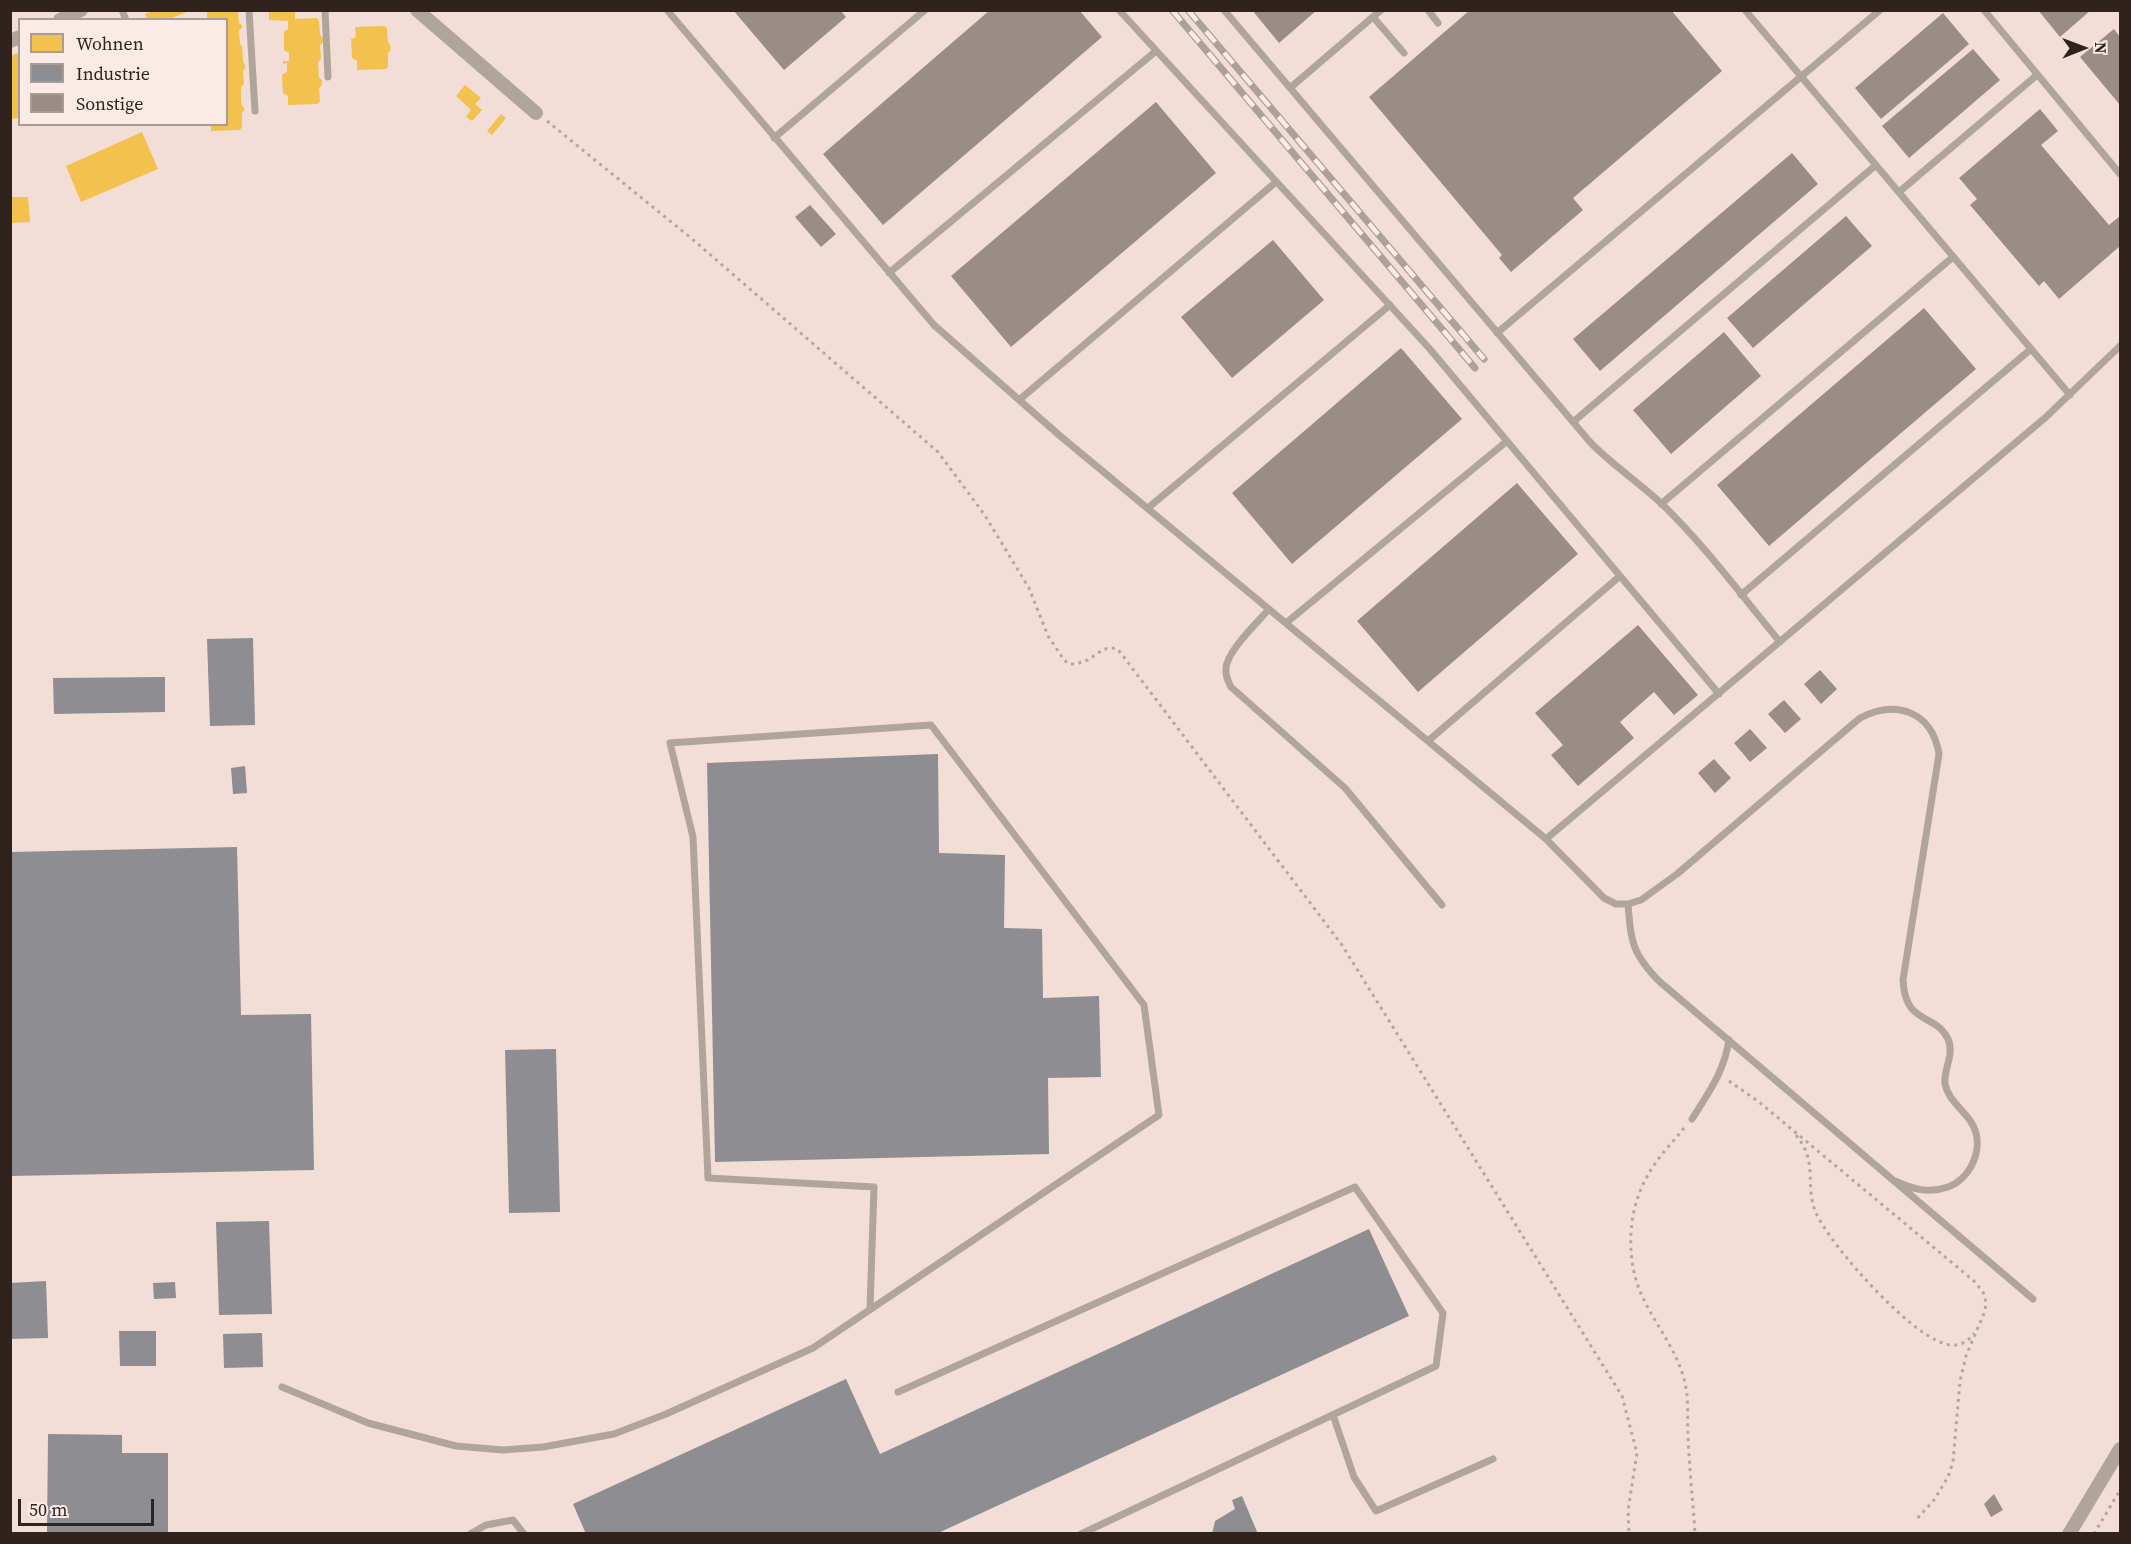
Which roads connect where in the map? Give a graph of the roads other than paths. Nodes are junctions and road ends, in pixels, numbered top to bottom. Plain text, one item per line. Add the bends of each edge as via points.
1 (81, 10) edge
2 (249, 10) edge
3 (325, 10) edge
4 (417, 10) edge
5 (925, 10) edge
6 (1119, 10) edge
7 (1224, 10) edge
8 (1381, 10) edge
9 (1428, 10) edge
10 (1745, 10) edge
11 (1880, 10) edge
12 (1984, 10) edge
13 (668, 11) edge
14 (1373, 17) junction
15 (64, 18) edge
16 (1438, 23) dead end
17 (1156, 51) junction
18 (1404, 53) dead end
19 (2037, 75) junction
20 (328, 77) dead end
21 (1802, 78) junction
22 (1290, 88) junction
23 (255, 111) dead end
24 (536, 113) road end
25 (774, 138) junction
26 (1876, 165) junction
27 (2121, 174) edge
28 (1276, 182) junction
29 (1899, 192) junction
30 (1953, 257) junction
31 (889, 273) junction
32 (1390, 305) junction
33 (1497, 333) junction
34 (2121, 346) edge
35 (2031, 349) junction
36 (2070, 395) junction
37 (1019, 400) junction
38 (1573, 422) junction
39 (1507, 441) junction
40 (1661, 504) junction
41 (1148, 508) junction
42 (1620, 576) junction
43 (1741, 595) junction
44 (1269, 609) junction
45 (1286, 623) junction
46 (1780, 642) junction
47 (1719, 694) junction
48 (1428, 741) junction
49 (1546, 839) junction
50 (1629, 904) junction
51 (1442, 905) dead end
52 (1729, 1040) junction
53 (1692, 1119) road end
54 (1894, 1181) junction
55 (2033, 1299) dead end
56 (870, 1310) junction
57 (282, 1387) dead end
58 (898, 1392) dead end
59 (1333, 1415) junction
60 (2121, 1449) edge
61 (1493, 1459) dead end
62 (470, 1533) edge
63 (524, 1533) edge
64 (1081, 1533) edge
65 (2069, 1533) edge

1 - 15 street
2 - 23 lane
3 - 20 lane
4 - 24 street
5 - 25 lane
6 - 17 lane
7 - 22 lane
8 - 14 lane
9 - 16 lane
10 - 21 lane
11 - 21 lane
12 - 19 lane
13 - 25 lane
14 - 18 lane
14 - 22 lane
17 - 28 lane
17 - 31 lane
19 - 27 lane
19 - 29 lane
21 - 26 lane
21 - 33 lane
22 - 33 lane
25 - 31 lane
26 - 29 lane
26 - 38 lane
28 - 32 lane
28 - 37 lane
29 - 30 lane
30 - 35 lane
30 - 40 lane
31 - 37 lane via 934,325
32 - 39 lane
32 - 41 lane
33 - 38 lane
34 - 36 lane
35 - 36 lane
35 - 43 lane
36 - 46 lane
37 - 41 lane
38 - 40 lane via 1608,461
39 - 42 lane
39 - 45 lane
40 - 43 lane via 1690,532
41 - 44 lane
42 - 47 lane
42 - 48 lane
43 - 46 lane
44 - 45 lane
44 - 51 lane via 1227,661 1231,687 1345,788
45 - 48 lane
46 - 47 lane
47 - 49 lane
48 - 49 lane
49 - 50 lane via 1604,898 1616,904
50 - 52 lane via 1630,936 1646,968
50 - 54 lane via 1677,874 1860,718 1887,709 1912,714 1927,724 1937,740 1939,754 1903,991 1913,1011 1943,1031 1949,1041 1945,1085 1972,1124 1976,1155 1964,1178 1941,1189 1914,1190
52 - 53 lane via 1720,1075
52 - 54 lane
54 - 55 lane
56 - 56 lane via 1159,1115 1144,1005 931,725 670,743 693,837 708,1178 874,1187
56 - 57 lane via 813,1348 666,1414 614,1434 543,1447 503,1450 456,1446 368,1423
58 - 59 lane via 1355,1187 1443,1313 1436,1366
59 - 61 lane via 1354,1477 1376,1511
59 - 64 lane
60 - 65 street
62 - 63 lane via 486,1525 513,1520

